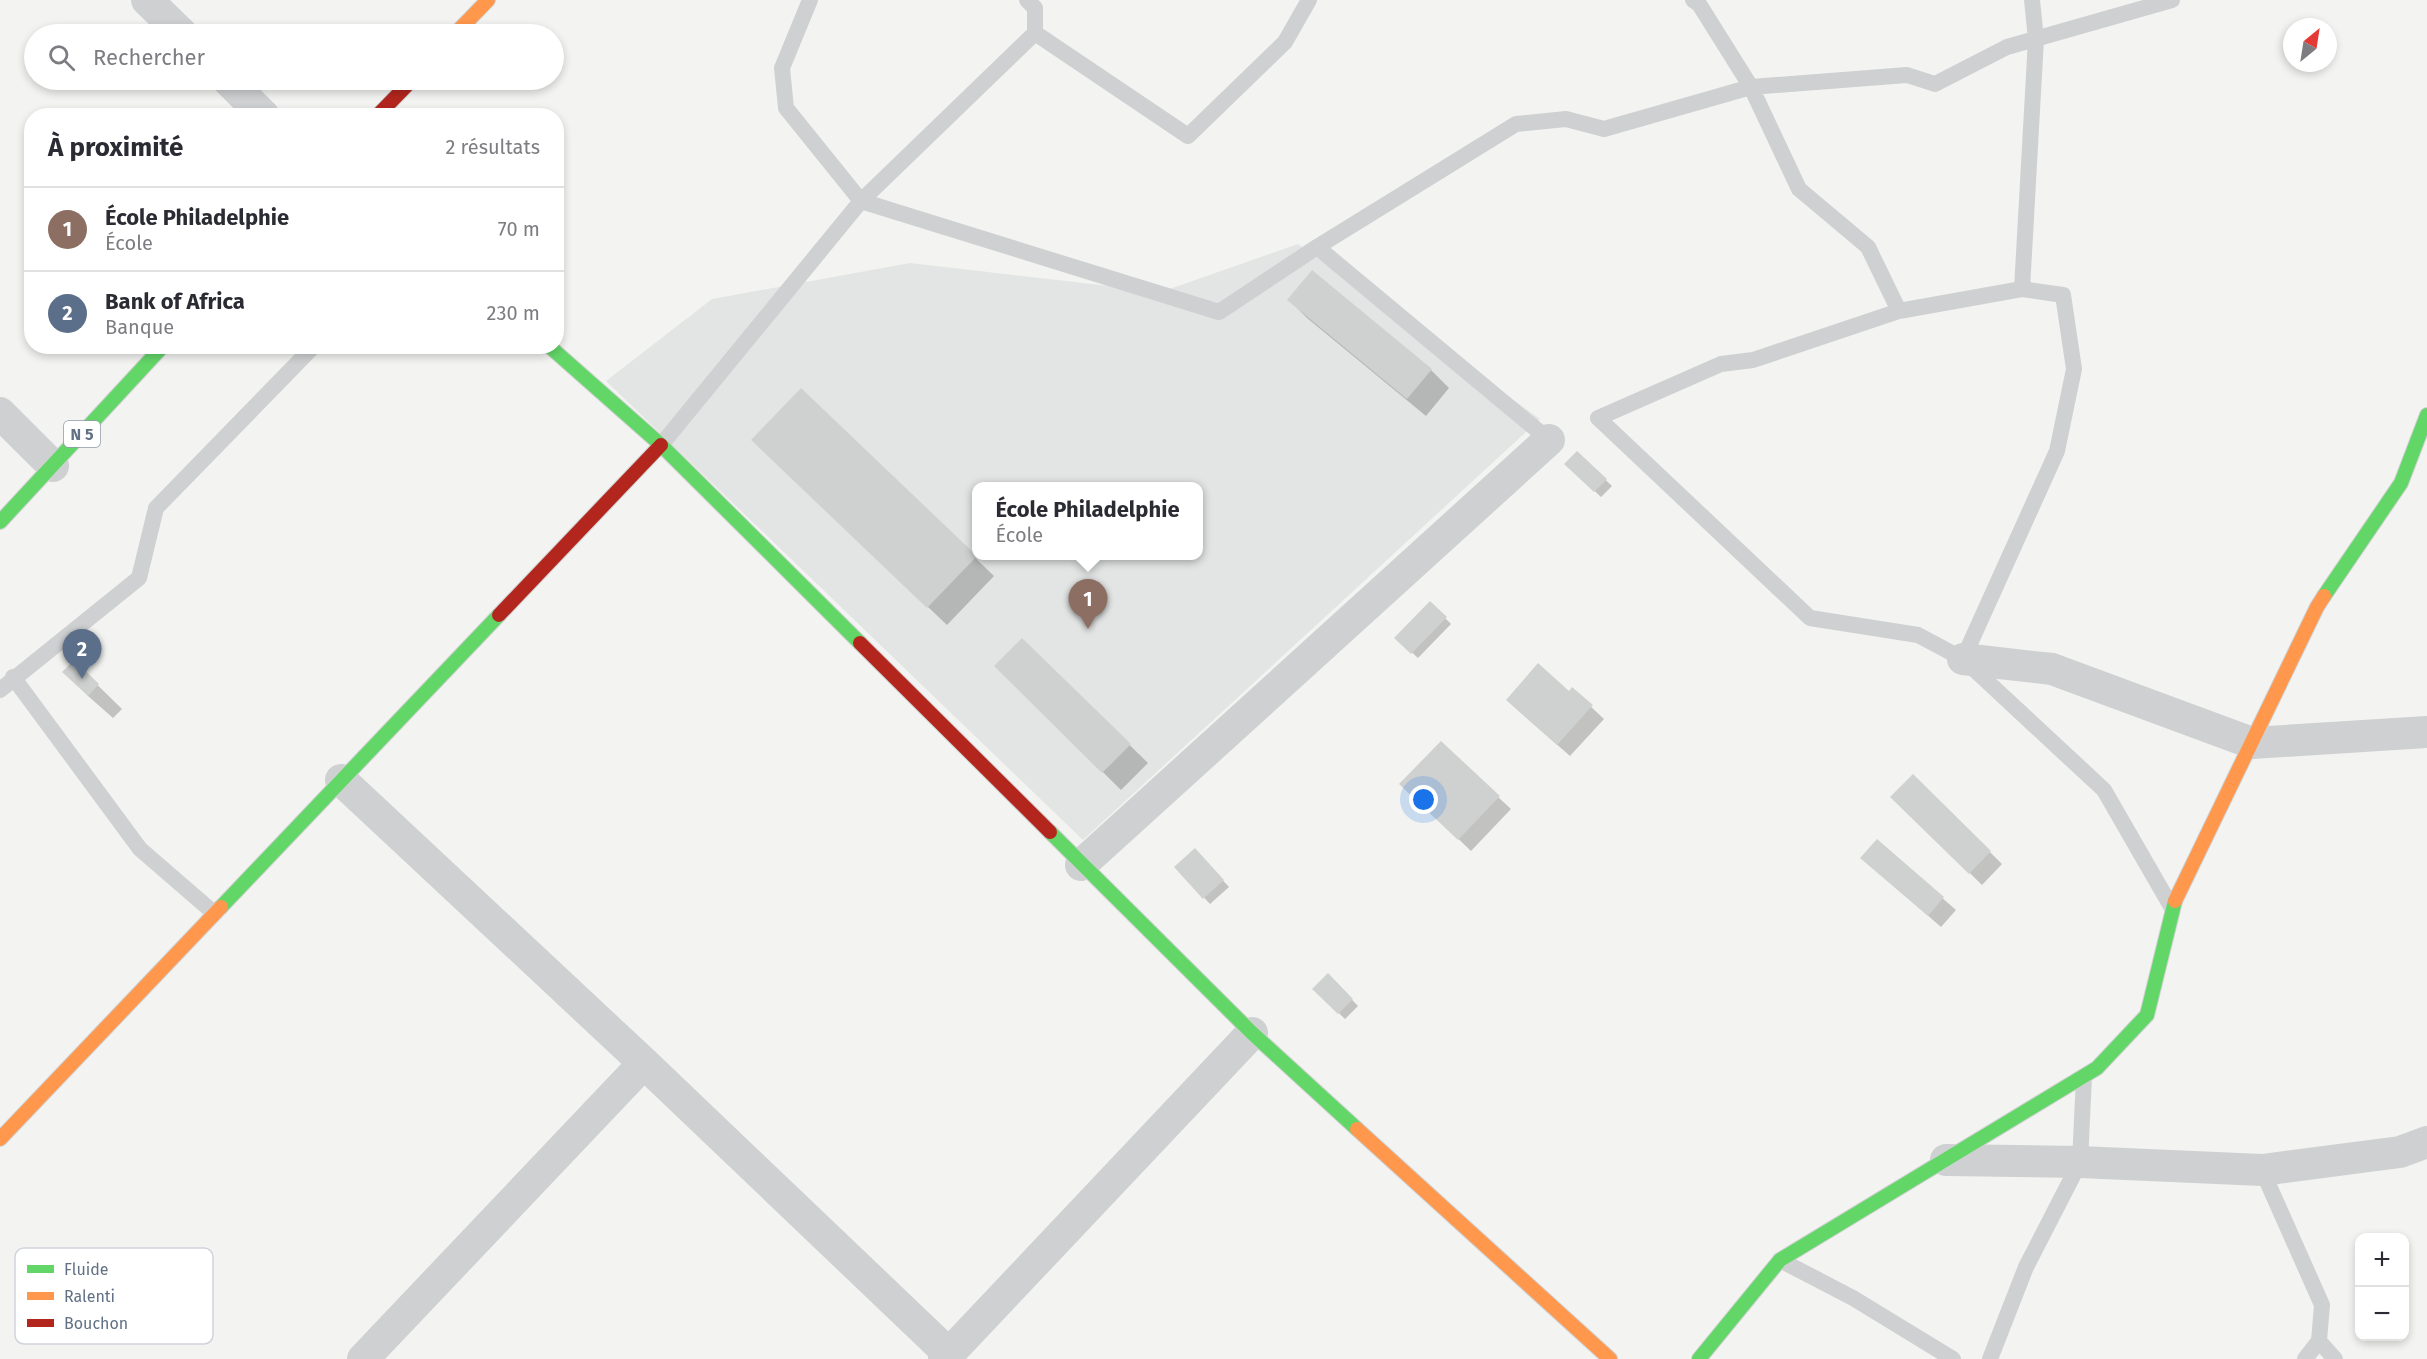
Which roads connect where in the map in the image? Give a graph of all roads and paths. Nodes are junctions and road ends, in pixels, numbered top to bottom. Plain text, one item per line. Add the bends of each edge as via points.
1 (147, 0) edge
2 (488, 0) edge
3 (810, 0) edge
4 (1027, 0) edge
5 (1310, 0) edge
6 (1693, 0) edge
7 (2032, 0) edge
8 (2172, 0) edge
9 (172, 24) edge
10 (465, 24) edge
11 (1035, 33) junction
12 (2036, 39) junction
13 (1751, 87) junction
14 (238, 90) edge
15 (402, 90) edge
16 (256, 108) edge
17 (385, 108) edge
18 (861, 201) junction
19 (1317, 247) junction
20 (2022, 289) junction
21 (1899, 311) junction
22 (156, 354) edge
23 (306, 354) edge
24 (558, 354) edge
25 (2427, 415) edge
26 (1, 417) edge
27 (1549, 440) joint
28 (661, 445) junction
29 (53, 466) junction
30 (0, 522) edge
31 (1963, 659) junction
32 (13, 677) junction
33 (0, 690) edge
34 (2427, 732) edge
35 (2252, 743) junction
36 (341, 780) junction
37 (1081, 865) junction
38 (2172, 909) junction
39 (214, 913) junction
40 (1252, 1033) junction
41 (644, 1063) junction
42 (2084, 1077) junction
43 (0, 1139) edge
44 (2427, 1142) edge
45 (1946, 1160) junction
46 (2080, 1162) junction
47 (2262, 1170) junction
48 (1780, 1260) junction
49 (2319, 1341) junction
50 (946, 1357) edge
51 (363, 1359) edge
52 (1610, 1359) edge
53 (1699, 1359) edge
54 (1953, 1359) edge
55 (1990, 1359) edge
56 (2305, 1359) edge
57 (2335, 1359) edge

1 - 9 street
2 - 10 main road
3 - 18 lane via 782,68 786,108
4 - 11 lane via 1035,8
5 - 11 lane via 1285,42 1188,136
6 - 13 lane via 1699,3
7 - 12 lane
8 - 12 lane
11 - 18 lane
12 - 13 lane via 2007,47 1935,84 1907,75
12 - 20 lane
13 - 19 lane via 1604,129 1566,119 1516,124
13 - 21 lane via 1799,189 1868,247
14 - 16 street
15 - 17 main road
18 - 19 lane via 1219,312
18 - 28 lane
19 - 27 lane
20 - 21 lane
20 - 31 lane via 2063,295 2074,369 2056,451
21 - 31 lane via 1753,360 1721,364 1598,418 1810,618 1917,635
22 - 29 main road, N 5
23 - 32 lane via 156,508 139,578
24 - 28 main road
25 - 35 main road via 2401,483 2317,607
26 - 29 street
27 - 37 street
28 - 36 main road
28 - 37 main road
29 - 30 main road, N 5
31 - 35 street via 2052,669
31 - 38 lane via 2104,790
32 - 33 lane
32 - 39 lane via 140,849
34 - 35 street
35 - 38 main road
36 - 39 main road
36 - 41 street
37 - 40 main road
38 - 42 main road via 2147,1015
39 - 43 main road
40 - 50 street
40 - 52 main road
41 - 50 street
41 - 51 street
42 - 45 main road
42 - 46 lane
44 - 47 street via 2400,1152
45 - 46 street
45 - 48 main road
46 - 47 street
46 - 55 lane via 2026,1267
47 - 49 lane via 2322,1305
48 - 53 main road
48 - 54 lane via 1853,1298
49 - 56 lane
49 - 57 lane

